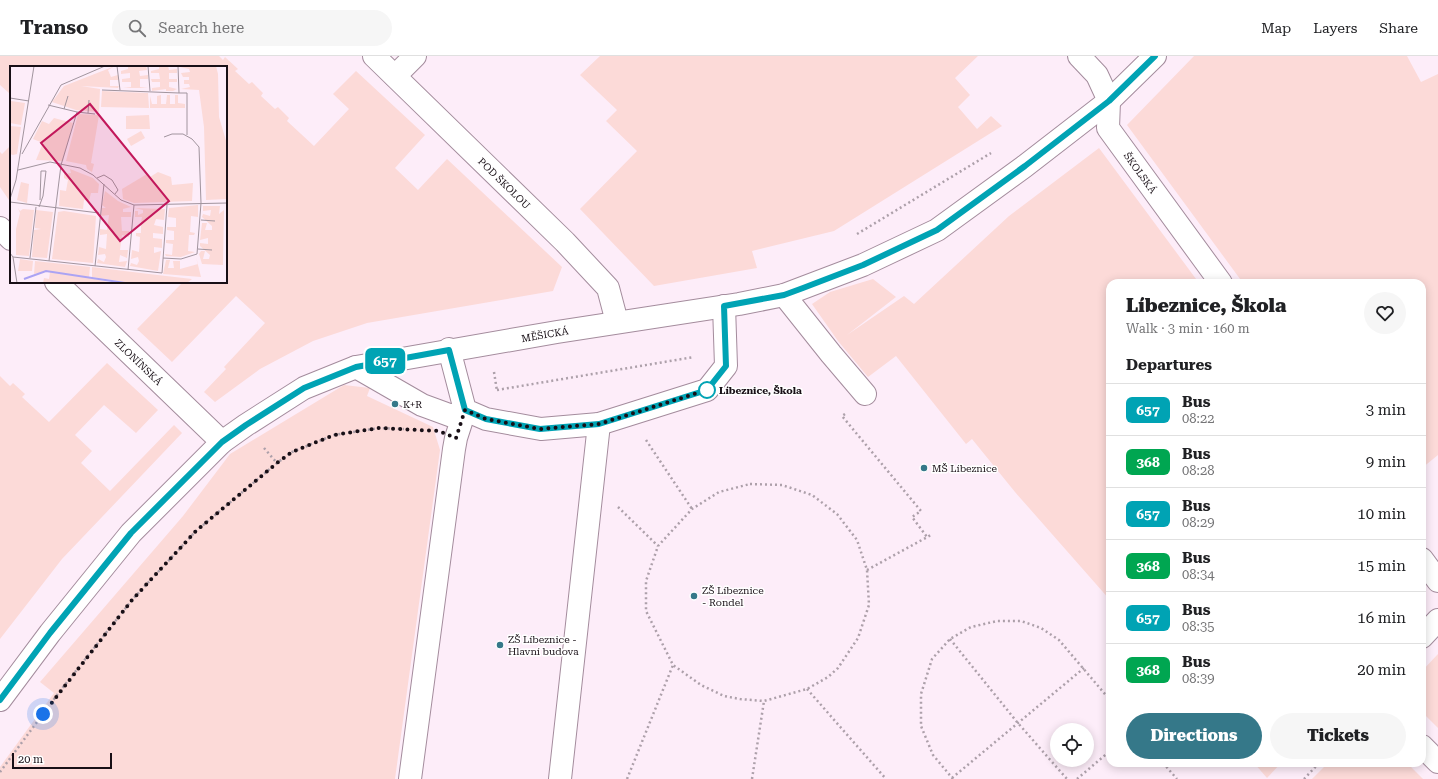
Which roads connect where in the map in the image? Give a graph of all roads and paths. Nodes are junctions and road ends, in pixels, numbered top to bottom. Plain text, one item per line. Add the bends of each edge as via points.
1 (374, 56) edge
2 (415, 56) edge
3 (1079, 56) edge
4 (1155, 56) edge
5 (395, 76) junction
6 (1109, 101) junction
7 (992, 152) dead end
8 (0, 228) edge
9 (10, 238) edge
10 (851, 238) dead end
11 (1218, 279) edge
12 (57, 283) edge
13 (784, 295) junction
14 (724, 306) junction
15 (617, 322) junction
16 (449, 350) junction
17 (694, 358) dead end
18 (356, 367) junction
19 (494, 369) dead end
20 (497, 390) junction
21 (865, 394) joint
22 (495, 398) dead end
23 (465, 410) junction
24 (599, 424) junction
25 (409, 429) dead end
26 (645, 438) dead end
27 (222, 442) junction
28 (594, 482) junction
29 (692, 509) junction
30 (931, 534) dead end
31 (927, 537) junction
32 (658, 546) junction
33 (1426, 564) edge
34 (867, 570) junction
35 (1438, 580) edge
36 (1438, 620) edge
37 (1426, 633) edge
38 (950, 639) junction
39 (673, 665) junction
40 (1084, 668) junction
41 (806, 689) junction
42 (1106, 695) edge
43 (0, 700) edge
44 (764, 702) junction
45 (1017, 722) junction
46 (1426, 750) edge
47 (1106, 754) edge
48 (1438, 762) edge
49 (1166, 767) edge
50 (1316, 767) edge
51 (0, 772) edge
52 (952, 778) edge
53 (410, 779) edge
54 (560, 779) edge
55 (627, 779) edge
56 (752, 779) edge
57 (886, 779) edge
58 (1067, 779) edge
59 (1077, 779) edge
60 (1176, 779) edge
61 (1304, 779) edge

1 - 5 street, POD ŠKOLOU
2 - 5 street
3 - 6 street, ŠKOLSKÁ via 1097,75
4 - 6 street, MĚŠICKÁ
5 - 15 street, POD ŠKOLOU via 565,242 608,288
6 - 11 street, ŠKOLSKÁ via 1108,128
6 - 13 street, MĚŠICKÁ via 937,230 863,265
7 - 10 path
8 - 9 street
12 - 27 street, ZLONÍNSKÁ
13 - 14 street, MĚŠICKÁ
13 - 21 street
14 - 15 street, MĚŠICKÁ
14 - 24 street via 726,366 707,390
15 - 16 street, MĚŠICKÁ
16 - 18 street, MĚŠICKÁ
16 - 23 street
17 - 20 path
18 - 23 street via 422,405 452,416
18 - 27 street, MĚŠICKÁ via 304,388
19 - 20 path
20 - 22 path
21 - 31 path via 842,416 921,510 912,517
23 - 24 street via 486,419 540,429
23 - 53 street via 455,443
24 - 28 street
25 - 51 path via 379,428 334,435 292,452 277,463 196,531 132,600 60,690
26 - 29 path
27 - 43 street, MĚŠICKÁ via 131,533 50,633
28 - 32 path
28 - 54 street
29 - 32 path
29 - 34 path via 719,492 750,484 782,485 812,496 837,514 857,540
30 - 31 path
31 - 34 path
32 - 39 path via 646,581 646,611
33 - 35 street
34 - 41 path via 869,605 858,638 838,668 828,677
36 - 37 street
38 - 40 path via 971,627 997,621 1021,621 1041,628 1058,640
38 - 45 path
38 - 52 path via 932,659 921,694 921,726 933,755
39 - 44 path via 701,685 724,696
39 - 55 path
40 - 42 path
40 - 45 path
41 - 44 path
41 - 57 path
44 - 56 path
45 - 52 path
45 - 58 path
46 - 48 street
47 - 59 path
49 - 60 path
50 - 61 path

